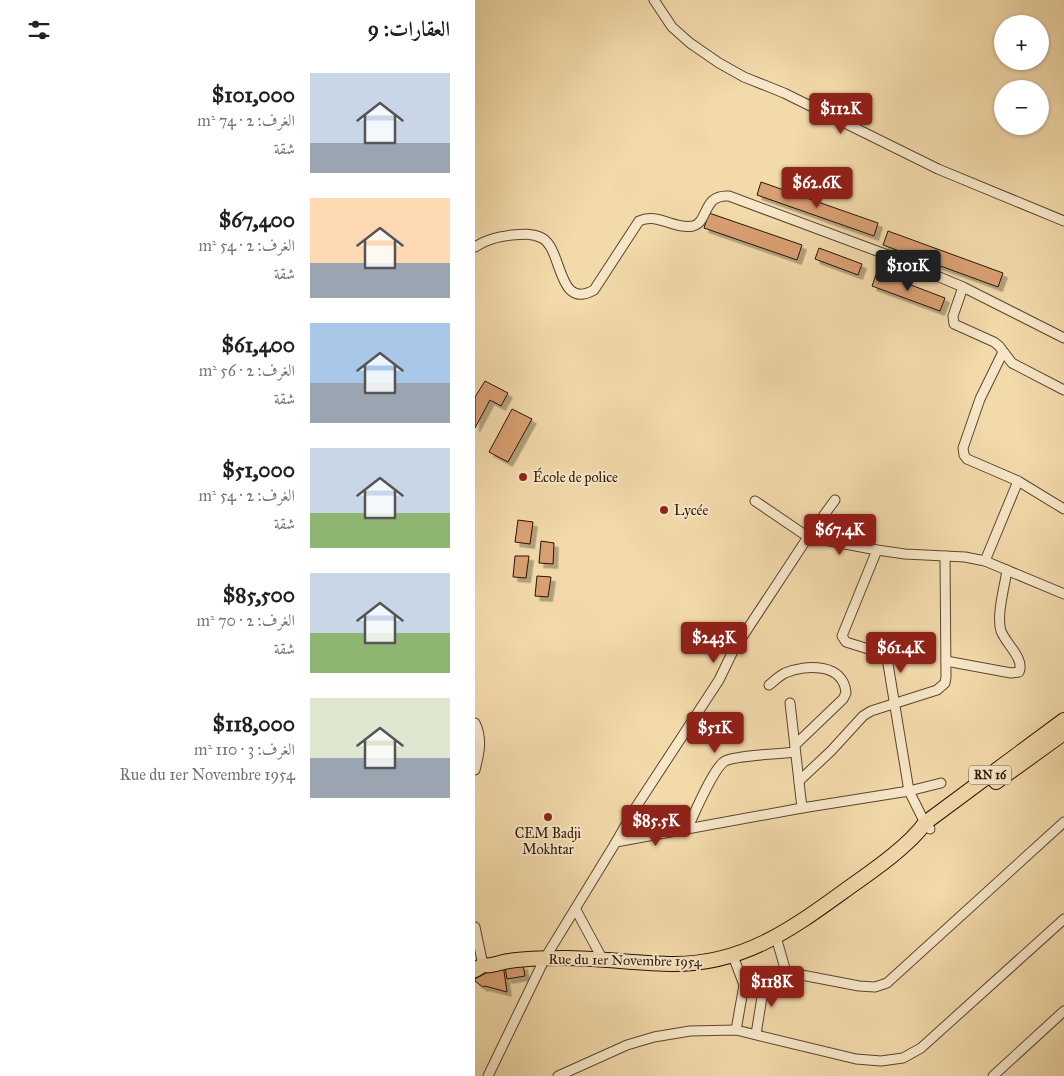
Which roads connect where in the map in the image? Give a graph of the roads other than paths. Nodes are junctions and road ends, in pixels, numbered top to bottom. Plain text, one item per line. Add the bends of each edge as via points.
1 (654, 0) edge
2 (1064, 222) edge
3 (475, 247) edge
4 (963, 287) junction
5 (1064, 338) edge
6 (1003, 352) junction
7 (1064, 390) edge
8 (1018, 481) junction
9 (835, 500) dead end
10 (755, 501) dead end
11 (1064, 509) edge
12 (808, 537) junction
13 (877, 550) junction
14 (945, 556) junction
15 (985, 561) junction
16 (1007, 570) junction
17 (1064, 594) edge
18 (946, 661) junction
19 (769, 685) dead end
20 (790, 703) dead end
21 (895, 704) junction
22 (1064, 720) edge
23 (475, 723) edge
24 (1064, 733) edge
25 (795, 749) junction
26 (475, 770) edge
27 (799, 781) junction
28 (941, 783) dead end
29 (909, 791) junction
30 (802, 808) junction
31 (1064, 822) edge
32 (924, 828) junction
33 (687, 829) junction
34 (616, 842) junction
35 (576, 910) junction
36 (1064, 919) edge
37 (475, 926) edge
38 (776, 937) junction
39 (733, 956) junction
40 (545, 958) junction
41 (603, 960) junction
42 (479, 968) edge
43 (786, 972) junction
44 (765, 979) junction
45 (744, 985) junction
46 (1064, 1011) edge
47 (736, 1030) junction
48 (756, 1034) junction
49 (488, 1076) edge
50 (558, 1076) edge
51 (993, 1076) edge

1 - 2 street via 672,27 690,43 744,77 938,169
3 - 4 street via 492,238 525,233 544,239 551,248 565,284 578,294 587,294 594,290 639,221 653,218 693,226 698,224 716,198 729,196
4 - 5 street
4 - 6 street via 953,316 954,324 994,342
6 - 7 street via 1011,363
6 - 8 street via 980,399 963,452 967,459
8 - 11 street
8 - 15 street
9 - 12 street
10 - 12 street
12 - 13 street
12 - 34 street via 733,651 719,680
13 - 14 street
13 - 21 street via 842,636 845,642 885,655
14 - 15 street
14 - 18 street
15 - 16 street
16 - 17 street
16 - 18 street via 1001,631 1020,663 1019,672
18 - 21 street via 946,677 941,688
19 - 25 street via 785,673 821,667 829,669 842,680 846,693 843,699
20 - 25 street
21 - 27 street via 863,716
21 - 29 street
22 - 32 main road, RN 16
23 - 26 street via 480,751
24 - 32 main road, RN 16
25 - 27 street
25 - 33 street via 731,759 721,764
27 - 30 street
28 - 29 street
29 - 30 street
29 - 32 street
30 - 33 street
31 - 43 street via 887,983 875,987 859,986
32 - 38 main road, Rue du 1er Novembre 1954 / RN 16 via 868,873
33 - 34 street
34 - 35 street
35 - 40 street
35 - 41 street
36 - 48 street via 921,1048 903,1058 881,1062 856,1059
37 - 42 street
38 - 39 main road, Rue du 1er Novembre 1954 / RN 16
38 - 43 street
39 - 41 main road, Rue du 1er Novembre 1954 / RN 16 via 675,964
39 - 45 street
40 - 41 main road, Rue du 1er Novembre 1954 / RN 16
40 - 42 main road, Rue du 1er Novembre 1954 / RN 16
40 - 49 street
43 - 44 street
44 - 45 street
44 - 48 street
45 - 47 street
46 - 51 street
47 - 48 street
47 - 50 street via 691,1031 654,1037 627,1045

